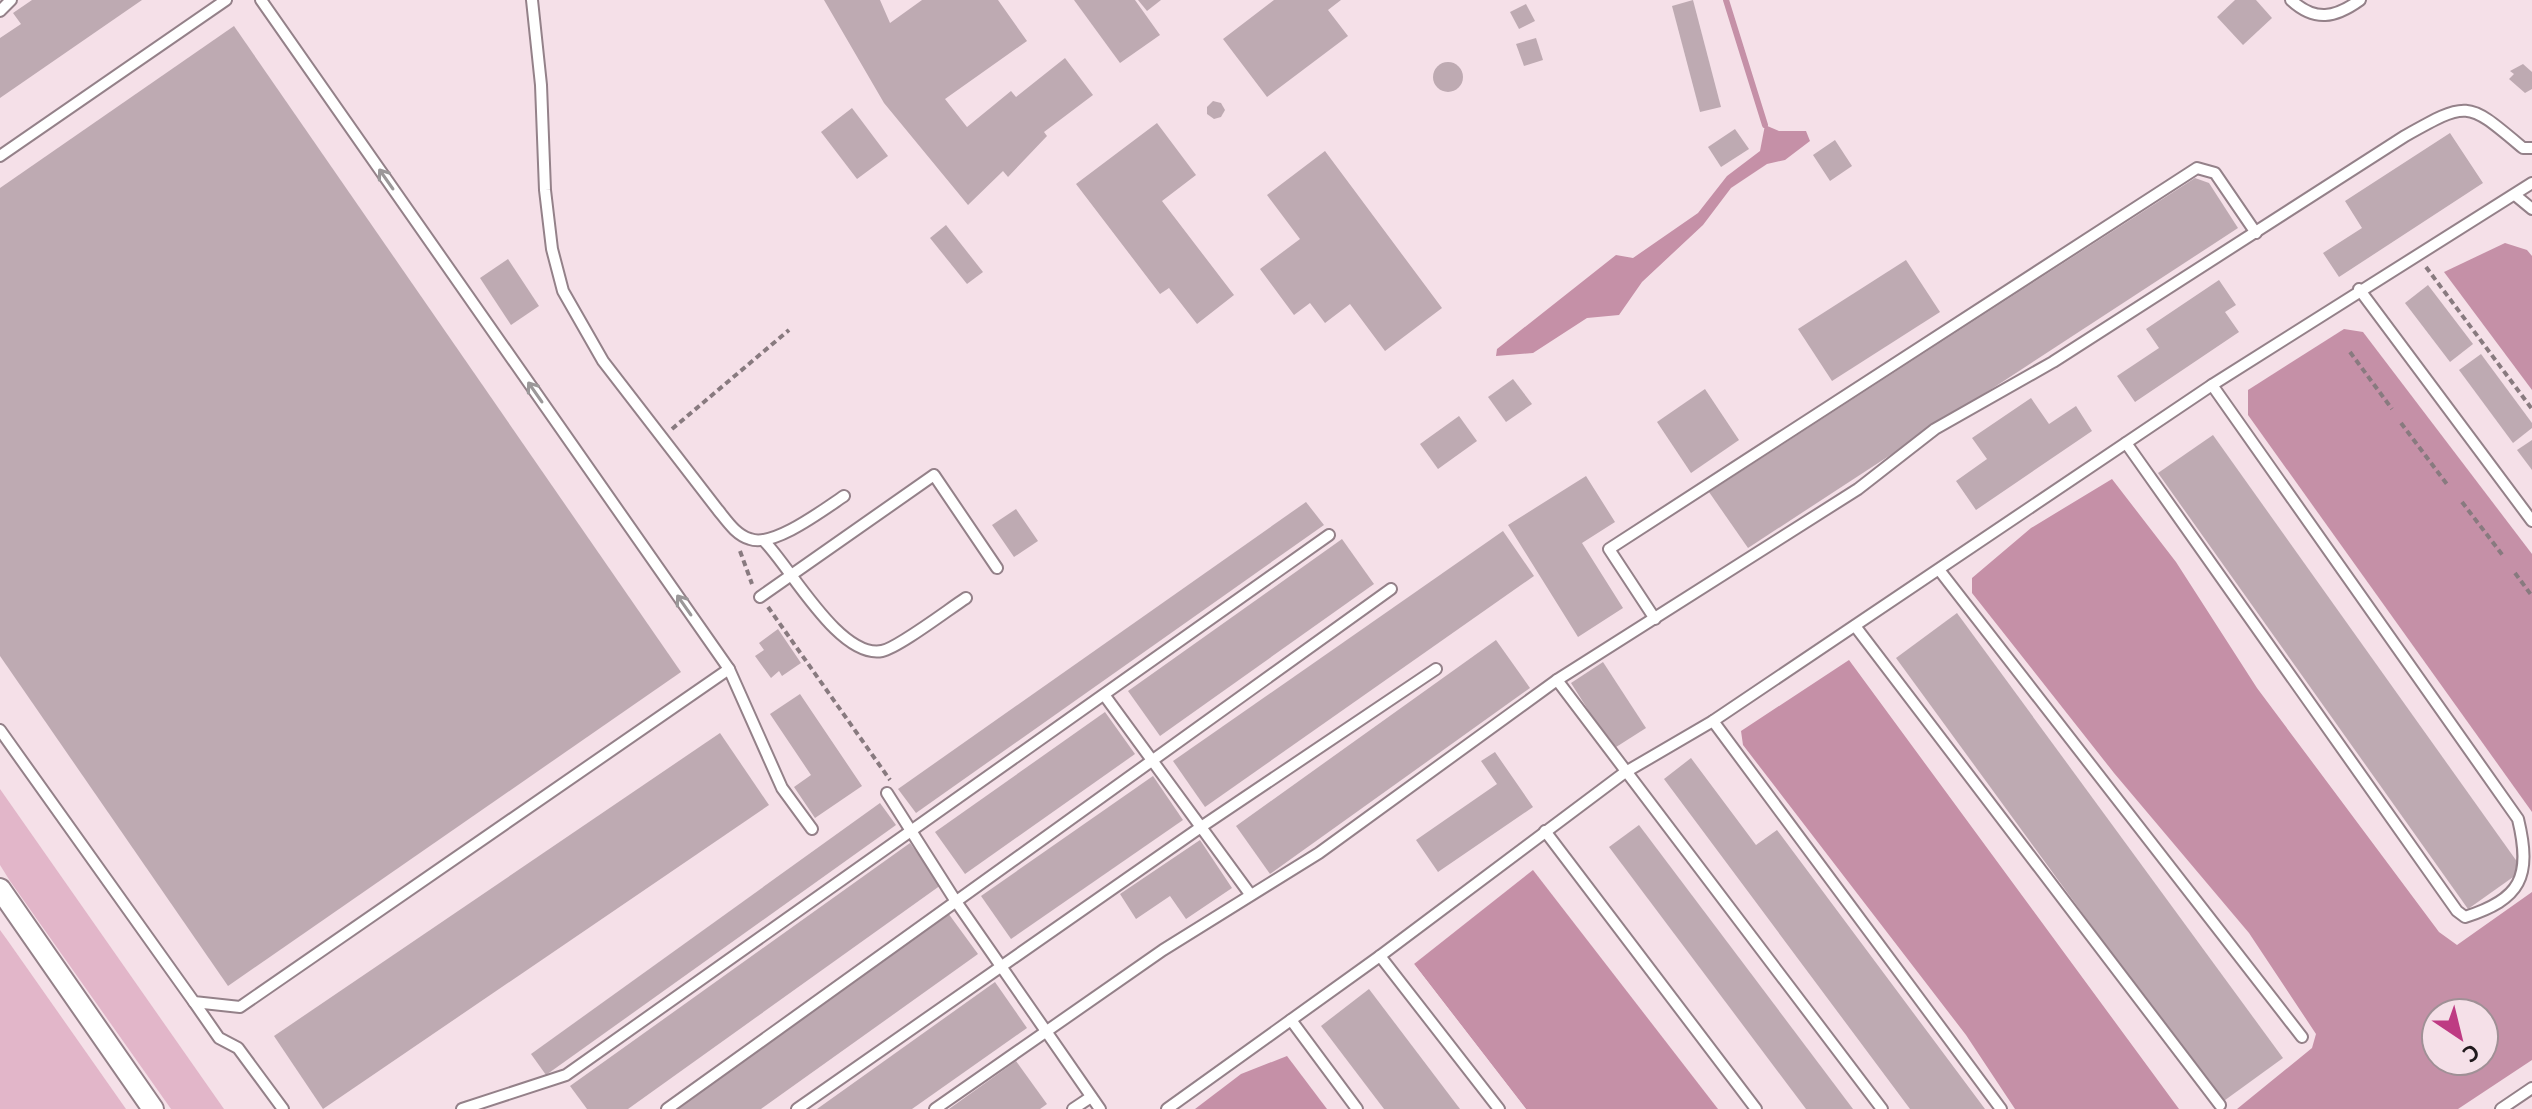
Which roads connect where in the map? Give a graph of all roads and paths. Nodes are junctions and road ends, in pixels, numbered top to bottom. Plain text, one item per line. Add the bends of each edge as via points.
1 (11, 0) edge
2 (226, 0) edge
3 (261, 0) edge
4 (532, 0) edge
5 (2291, 0) edge
6 (2360, 0) edge
7 (0, 11) edge
8 (2532, 148) edge
9 (0, 156) edge
10 (2532, 183) edge
11 (2515, 195) junction
12 (2532, 209) edge
13 (2256, 233) junction
14 (2416, 274) dead end
15 (2359, 289) junction
16 (789, 330) dead end
17 (2350, 352) dead end
18 (2212, 385) junction
19 (2392, 409) dead end
20 (2532, 409) edge
21 (2401, 423) dead end
22 (661, 436) junction
23 (2126, 443) junction
24 (2449, 487) dead end
25 (844, 496) dead end
26 (2462, 502) dead end
27 (2532, 521) edge
28 (1329, 535) dead end
29 (765, 542) junction
30 (2504, 557) dead end
31 (743, 558) dead end
32 (997, 568) dead end
33 (1940, 571) junction
34 (2515, 573) dead end
35 (793, 574) junction
36 (1391, 589) dead end
37 (2532, 596) edge
38 (760, 597) junction
39 (966, 598) dead end
40 (1655, 619) junction
41 (1855, 626) junction
42 (729, 669) junction
43 (1436, 669) dead end
44 (1557, 680) junction
45 (1105, 696) junction
46 (1713, 721) junction
47 (0, 730) edge
48 (1154, 762) junction
49 (1624, 773) junction
50 (887, 793) joint
51 (1201, 827) junction
52 (812, 829) dead end
53 (913, 830) junction
54 (1545, 831) junction
55 (0, 889) edge
56 (1250, 894) junction
57 (955, 900) junction
58 (1380, 956) junction
59 (1002, 967) junction
60 (194, 1002) junction
61 (1291, 1020) junction
62 (1046, 1032) junction
63 (2302, 1037) dead end
64 (2532, 1088) edge
65 (1091, 1097) junction
66 (2220, 1105) dead end
67 (153, 1109) edge
68 (283, 1109) edge
69 (462, 1109) edge
70 (667, 1109) edge
71 (797, 1109) edge
72 (935, 1109) edge
73 (1073, 1109) edge
74 (1100, 1109) edge
75 (1167, 1109) edge
76 (1357, 1109) edge
77 (1499, 1109) edge
78 (1756, 1109) edge
79 (1882, 1109) edge
80 (2001, 1109) edge
81 (2501, 1109) edge

1 - 7 lane
2 - 9 lane
42 -> 3 lane
4 - 22 lane via 550,234 563,291 597,351
5 - 6 lane via 2323,18
8 - 13 lane via 2523,148 2477,112 2450,110
10 - 11 lane
11 - 12 lane
11 - 15 lane
13 - 40 lane via 2053,362 1935,429 1858,489
13 - 40 lane via 2215,173 2197,168 2183,176 1609,549
14 - 20 path via 2427,267
15 - 18 lane
15 - 27 lane
16 - 22 path via 687,420
17 - 19 path
18 - 23 lane
18 - 23 lane via 2518,819 2531,846 2531,869 2516,892 2490,909 2465,917 2457,911
21 - 24 path
22 - 29 lane via 734,530
23 - 33 lane
25 - 29 lane
26 - 30 path
28 - 45 lane
29 - 35 lane
31 - 38 path
32 - 35 lane via 934,475
33 - 41 lane
33 - 63 lane
34 - 37 path
35 - 38 lane
35 - 39 lane via 824,620 860,650 884,651
36 - 48 lane
38 - 50 path via 892,783
40 - 44 lane
41 - 46 lane
41 - 66 lane
42 - 52 lane via 782,788
42 - 60 lane via 240,1007
43 - 51 lane
44 - 49 lane
44 - 56 lane via 1319,853
45 - 48 lane
45 - 53 lane
46 - 49 lane
46 - 80 lane
47 - 60 lane
48 - 51 lane
48 - 57 lane
49 - 54 lane
49 - 79 lane
50 - 53 lane
51 - 56 lane
51 - 59 lane
53 - 57 lane
53 - 69 lane via 566,1075
54 - 58 lane
54 - 78 lane
55 - 67 street
56 - 62 lane
57 - 59 lane
57 - 70 lane
58 - 61 lane
58 - 77 lane
59 - 62 lane
59 - 71 lane
60 - 68 lane via 219,1038 238,1048
61 - 75 lane
61 - 76 lane
62 - 65 lane
62 - 72 lane
64 - 81 lane
65 - 73 lane
65 - 74 lane

